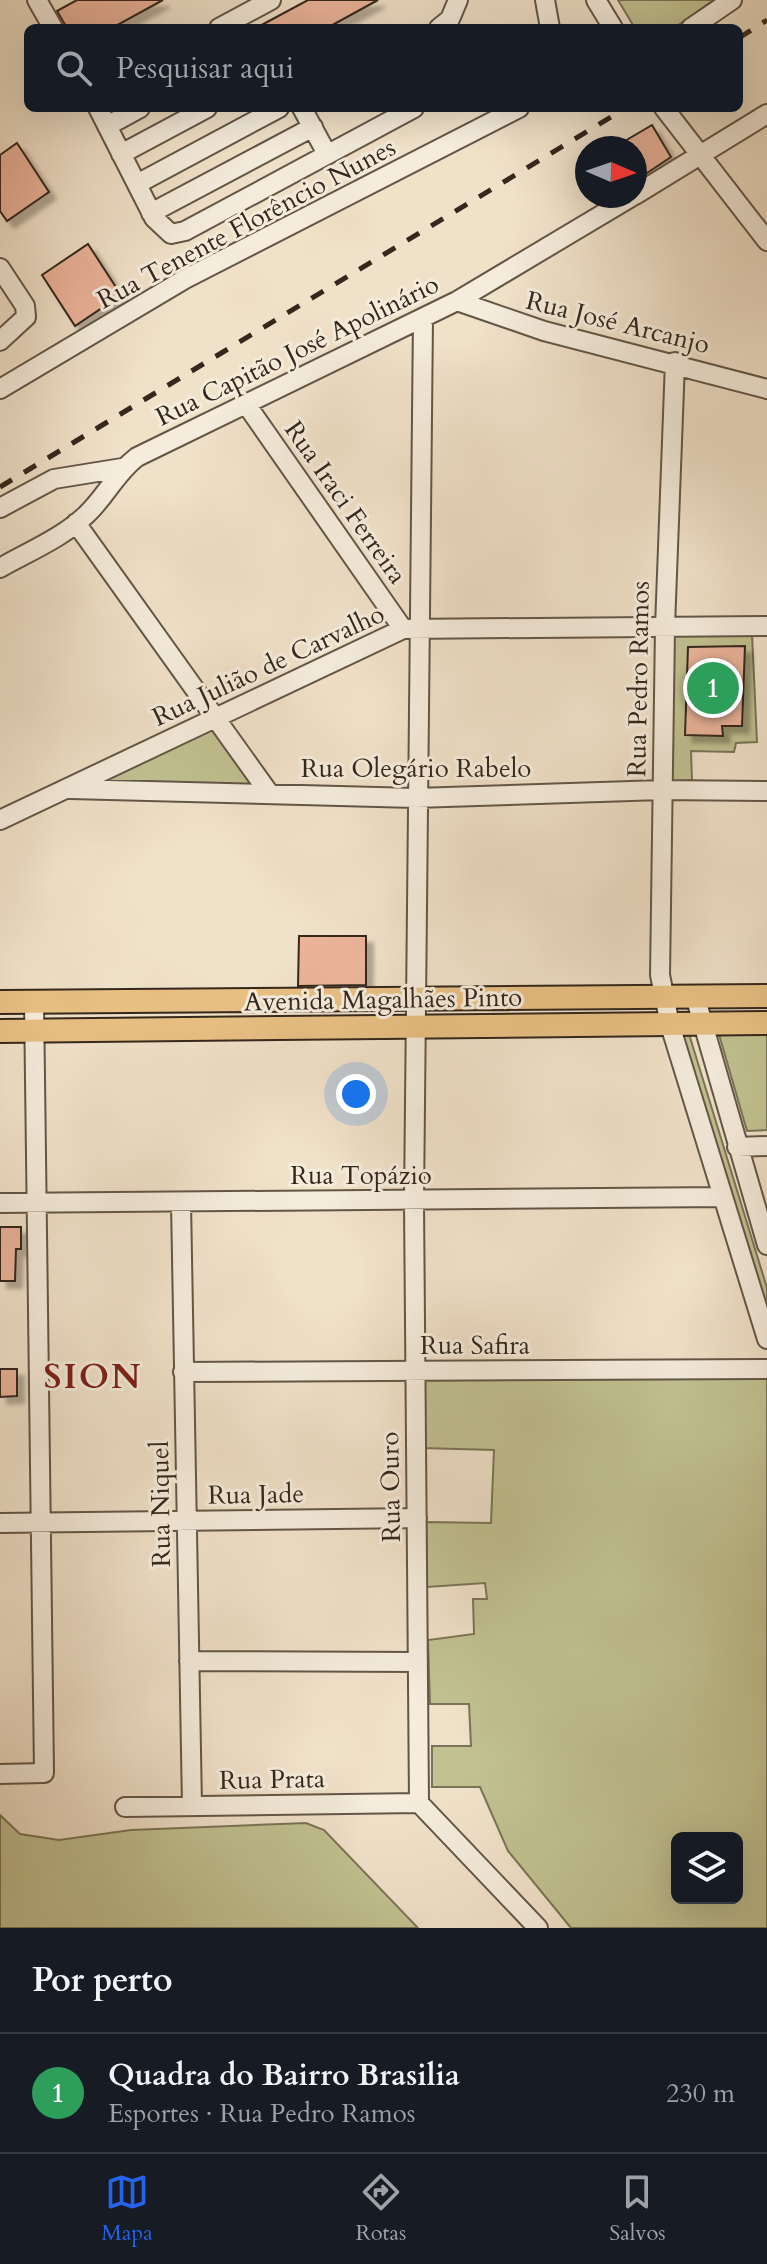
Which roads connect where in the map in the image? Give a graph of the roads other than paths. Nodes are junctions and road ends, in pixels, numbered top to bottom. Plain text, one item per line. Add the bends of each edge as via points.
1 (37, 0) edge
2 (271, 0) edge
3 (458, 0) edge
4 (545, 0) edge
5 (596, 0) edge
6 (732, 0) edge
7 (248, 6) edge
8 (51, 24) edge
9 (224, 24) edge
10 (258, 24) edge
11 (444, 24) edge
12 (549, 24) edge
13 (611, 24) edge
14 (697, 24) edge
15 (100, 112) edge
16 (133, 112) edge
17 (200, 112) edge
18 (272, 112) edge
19 (304, 112) edge
20 (406, 112) edge
21 (511, 112) edge
22 (667, 113) edge
23 (767, 114) edge
24 (107, 126) junction
25 (313, 127) junction
26 (121, 154) junction
27 (327, 154) junction
28 (700, 156) junction
29 (137, 184) junction
30 (647, 188) edge
31 (614, 208) edge
32 (151, 213) junction
33 (767, 241) edge
34 (0, 268) edge
35 (457, 301) junction
36 (423, 318) junction
37 (0, 341) edge
38 (675, 362) junction
39 (0, 389) edge
40 (767, 389) edge
41 (246, 404) junction
42 (122, 468) junction
43 (0, 508) edge
44 (76, 523) junction
45 (0, 568) edge
46 (767, 626) edge
47 (665, 627) junction
48 (410, 630) junction
49 (217, 719) junction
50 (65, 789) junction
51 (662, 790) junction
52 (767, 791) edge
53 (269, 793) junction
54 (415, 798) junction
55 (0, 820) edge
56 (663, 996) junction
57 (695, 996) junction
58 (767, 996) edge
59 (515, 998) junction
60 (415, 999) junction
61 (34, 1001) junction
62 (0, 1002) edge
63 (767, 1023) edge
64 (700, 1024) junction
65 (670, 1025) junction
66 (514, 1026) junction
67 (415, 1027) junction
68 (0, 1031) edge
69 (35, 1031) junction
70 (767, 1146) edge
71 (737, 1147) junction
72 (722, 1197) junction
73 (181, 1202) junction
74 (414, 1202) junction
75 (0, 1203) edge
76 (35, 1203) junction
77 (767, 1245) edge
78 (767, 1339) edge
79 (767, 1369) edge
80 (415, 1371) junction
81 (183, 1372) junction
82 (417, 1518) junction
83 (186, 1521) junction
84 (0, 1523) edge
85 (41, 1523) junction
86 (189, 1661) junction
87 (418, 1662) junction
88 (0, 1774) edge
89 (419, 1803) junction
90 (192, 1806) junction
91 (125, 1807) dead end
92 (538, 1928) edge

1 - 8 street
2 - 7 street
3 - 11 street
4 - 12 street
5 - 13 street
6 - 14 street
7 - 9 street
7 - 10 street
15 - 24 street
16 - 24 street
17 - 26 street
18 - 29 street
19 - 25 street
20 - 27 street
21 - 39 street, Rua Tenente Florêncio Nunes via 185,279
22 - 28 street
23 - 28 street, Rua Capitão José Apolinário
24 - 26 street
25 - 27 street
25 - 32 street
26 - 29 street
27 - 32 street via 185,231 165,232
28 - 30 street, Rua Capitão José Apolinário
28 - 33 street
29 - 32 street
31 - 35 street, Rua Capitão José Apolinário
34 - 37 street via 26,311 22,324
35 - 36 street, Rua Capitão José Apolinário
35 - 38 street, Rua José Arcanjo via 544,331
36 - 41 street, Rua Capitão José Apolinário
36 - 48 street, Rua Ouro
38 - 40 street, Rua José Arcanjo
38 - 47 street, Rua Pedro Ramos
41 - 42 street, Rua Capitão José Apolinário
41 - 48 street, Rua Iraci Ferreira
42 - 43 street via 54,479
42 - 44 street, Rua Capitão José Apolinário
44 - 45 street, Rua Capitão José Apolinário
44 - 49 street
46 - 47 street, Rua Julião de Carvalho
47 - 48 street, Rua Julião de Carvalho
47 - 51 street, Rua Pedro Ramos
48 - 49 street, Rua Julião de Carvalho
48 - 54 street, Rua Ouro
49 - 50 street, Rua Julião de Carvalho
49 - 53 street
50 - 53 street, Rua Olegário Rabelo
50 - 55 street, Rua Julião de Carvalho
51 - 52 street, Rua Olegário Rabelo
51 - 54 street, Rua Olegário Rabelo
51 - 56 street, Rua Pedro Ramos
53 - 54 street, Rua Olegário Rabelo
54 - 60 street, Rua Ouro
56 - 57 main road, Avenida Magalhães Pinto
56 - 59 main road, Avenida Magalhães Pinto
56 - 65 street, Rua Pedro Ramos
57 - 58 main road, Avenida Magalhães Pinto
57 - 64 street
59 - 60 main road, Avenida Magalhães Pinto
59 - 66 main road
60 - 61 main road, Avenida Magalhães Pinto
60 - 67 street, Rua Ouro
61 - 62 main road, Avenida Magalhães Pinto
61 - 69 street
63 - 64 main road, Avenida Magalhães Pinto
64 - 65 main road, Avenida Magalhães Pinto
64 - 71 street
65 - 66 main road, Avenida Magalhães Pinto
65 - 72 street, Rua Pedro Ramos
66 - 67 main road, Avenida Magalhães Pinto
67 - 69 main road, Avenida Magalhães Pinto
67 - 74 street, Rua Ouro
68 - 69 main road, Avenida Magalhães Pinto
69 - 76 street
70 - 71 street
71 - 77 street
72 - 74 street, Rua Topázio
72 - 78 street, Rua Pedro Ramos
73 - 74 street, Rua Topázio
73 - 76 street, Rua Topázio
73 - 81 street, Rua Niquel
74 - 80 street, Rua Ouro
75 - 76 street, Rua Topázio
76 - 85 street
79 - 80 street, Rua Safira
80 - 81 street, Rua Safira
80 - 82 street, Rua Ouro
81 - 83 street, Rua Niquel
82 - 83 street, Rua Jade
82 - 87 street, Rua Ouro
83 - 85 street, Rua Jade
83 - 86 street, Rua Niquel
84 - 85 street, Rua Jade
85 - 88 street via 44,1773
86 - 87 street
86 - 90 street, Rua Niquel
87 - 89 street, Rua Ouro
89 - 90 street, Rua Prata
89 - 92 street
90 - 91 street, Rua Prata

